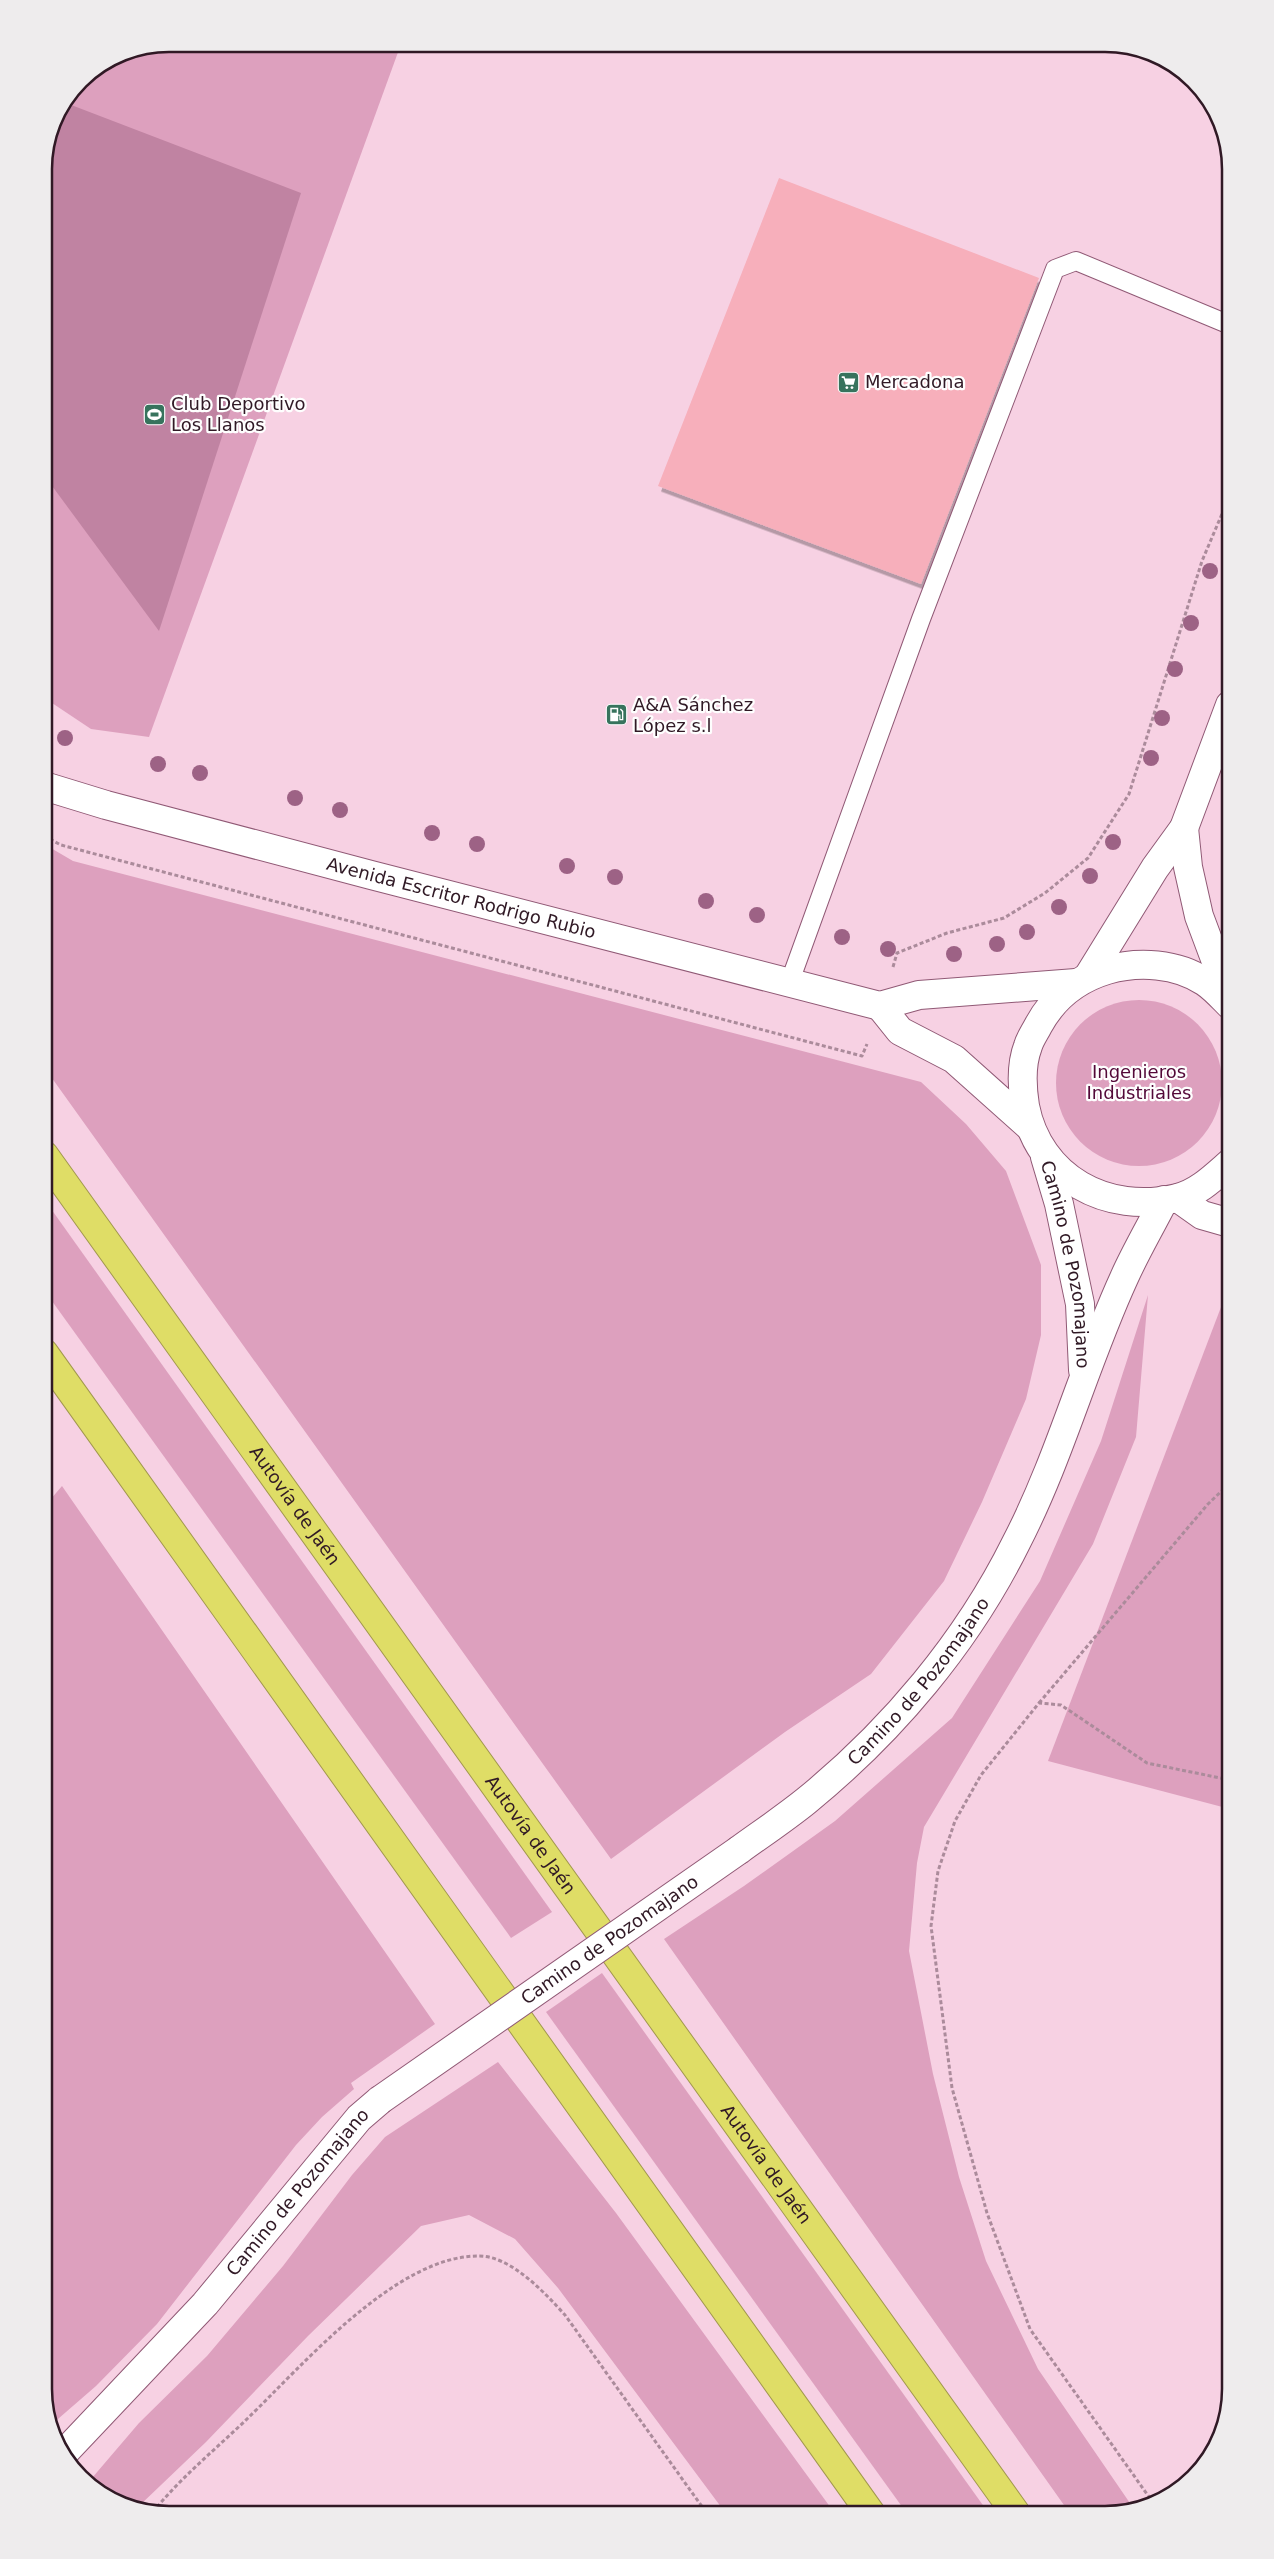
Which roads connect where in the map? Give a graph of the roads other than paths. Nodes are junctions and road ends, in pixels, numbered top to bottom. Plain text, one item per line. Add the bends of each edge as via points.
1 (1222, 322) edge
2 (1222, 726) edge
3 (53, 789) edge
4 (1184, 828) junction
5 (1222, 978) edge
6 (1083, 979) junction
7 (789, 984) junction
8 (1222, 998) edge
9 (880, 1006) junction
10 (1029, 1126) junction
11 (1043, 1151) junction
12 (53, 1167) edge
13 (1222, 1170) edge
14 (1171, 1199) junction
15 (1222, 1221) edge
16 (52, 1365) edge
17 (1084, 1379) junction
18 (68, 2448) edge
19 (866, 2506) edge
20 (1011, 2506) edge

1 - 7 lane via 1076,261 1056,269 921,619
2 - 4 main road
3 - 7 main road, Avenida Escritor Rodrigo Rubio
4 - 5 main road via 1198,916
4 - 6 main road
6 - 8 main road, Avenida Escritor Rodrigo Rubio via 1128,964 1167,966 1204,982
6 - 9 main road, Avenida Escritor Rodrigo Rubio via 919,995
6 - 10 main road via 1046,1011 1027,1046 1022,1086
7 - 9 main road, Avenida Escritor Rodrigo Rubio
9 - 10 main road via 900,1031 954,1059
10 - 11 main road
11 - 14 main road via 1069,1179 1102,1197 1140,1204
11 - 17 main road, Camino de Pozomajano via 1059,1204 1080,1304
12 - 20 highway, Autovía de Jaén
13 - 14 main road via 1207,1184
14 - 15 main road via 1202,1215
14 - 17 main road, Camino de Pozomajano via 1124,1278
16 - 19 highway
17 - 18 main road, Camino de Pozomajano, bridge via 1055,1460 1016,1544 974,1617 921,1687 867,1746 806,1800 739,1850 380,2100 359,2118 205,2304

